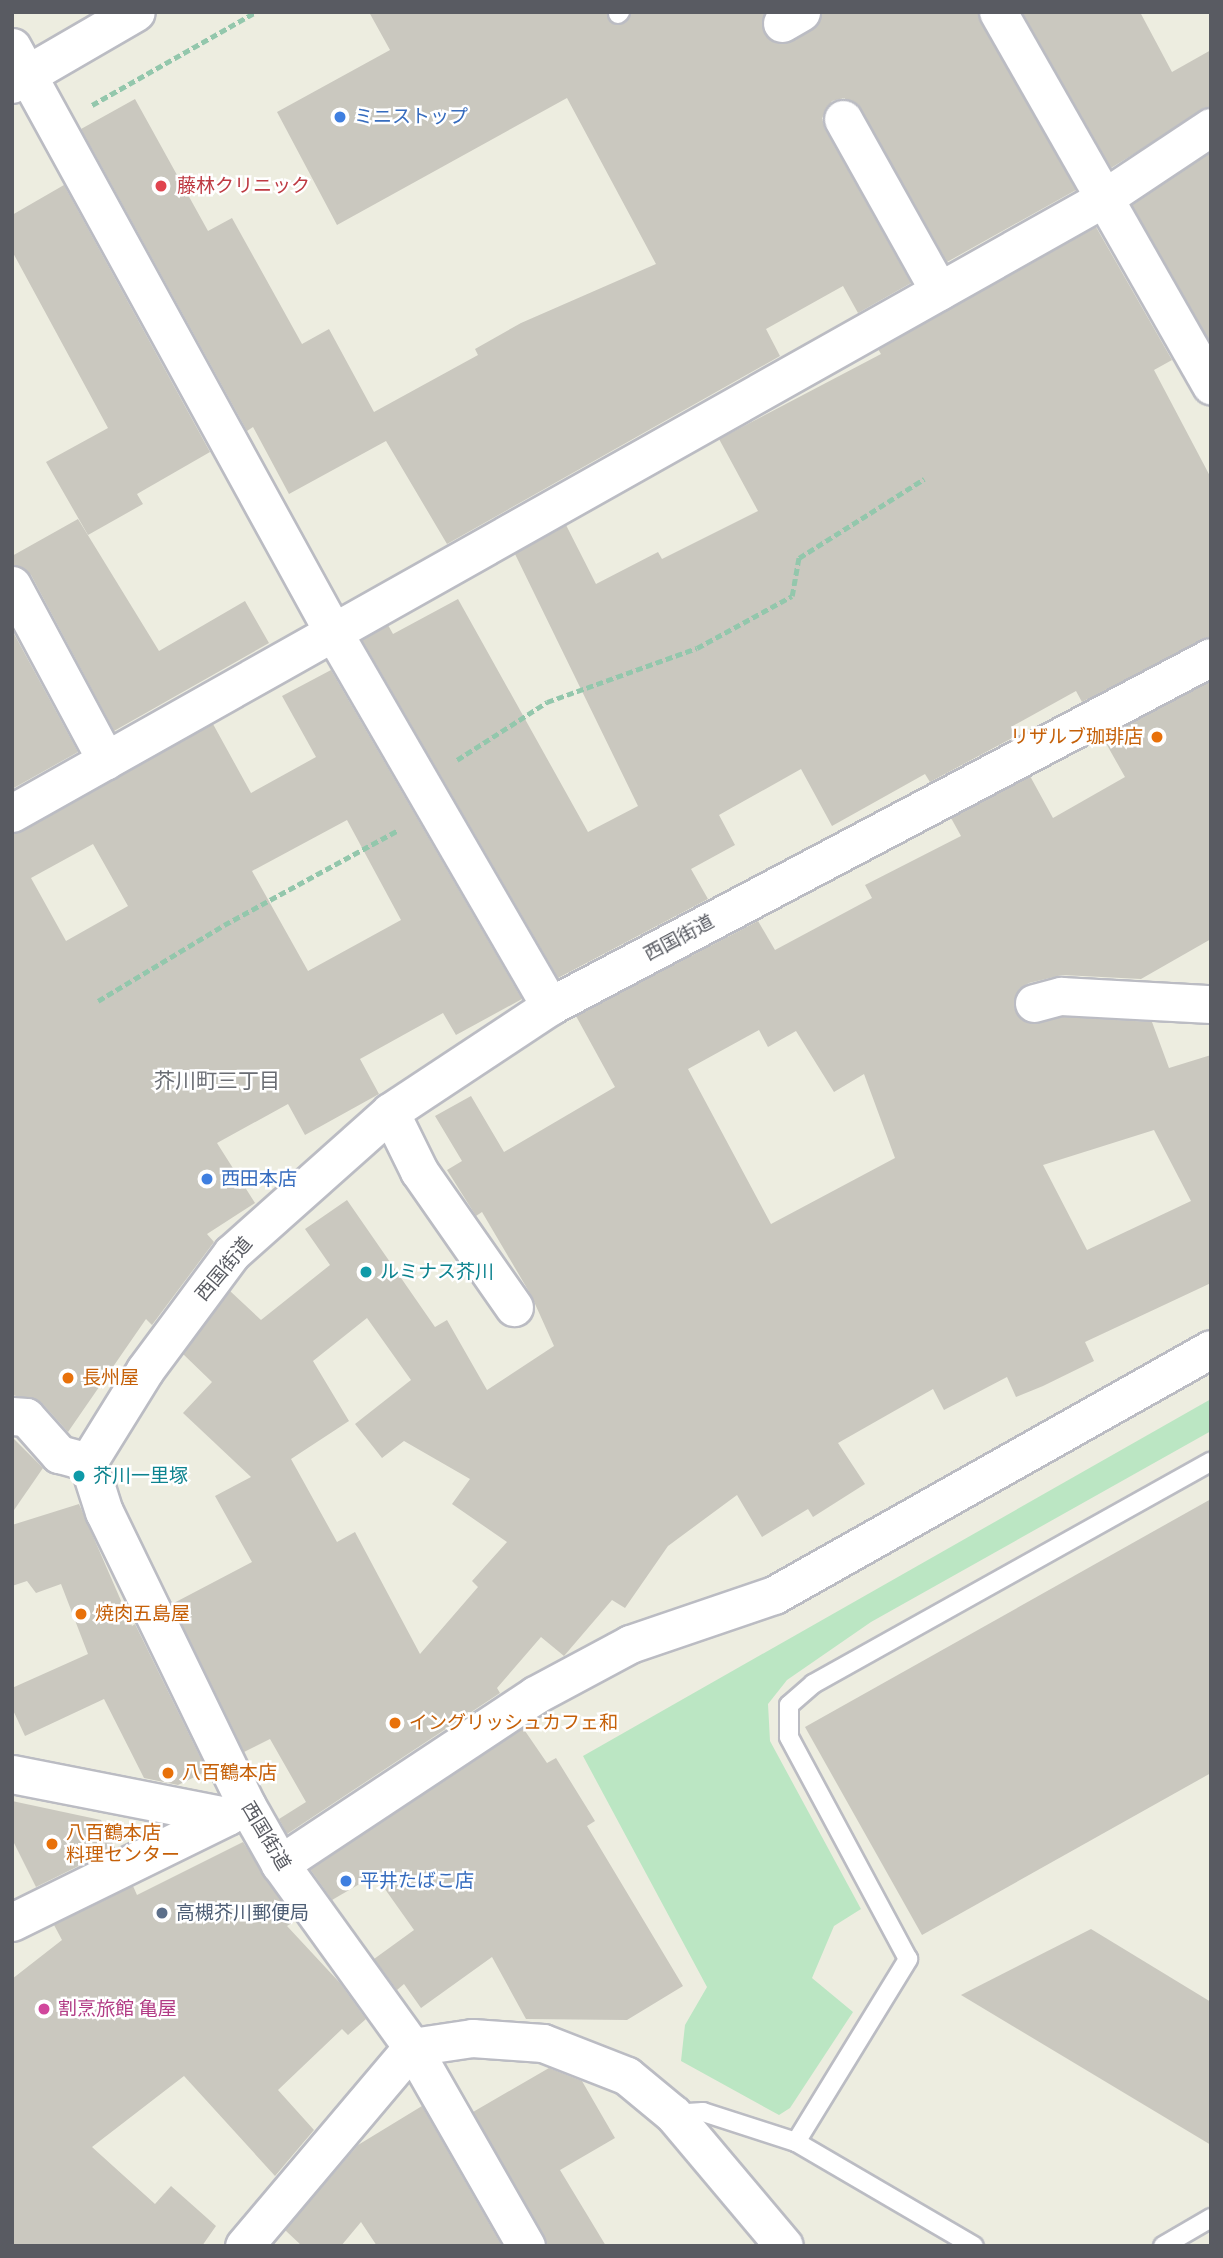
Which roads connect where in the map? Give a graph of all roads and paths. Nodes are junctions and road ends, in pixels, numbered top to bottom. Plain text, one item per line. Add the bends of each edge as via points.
1 (136, 12) edge
2 (256, 12) edge
3 (998, 12) edge
4 (17, 69) edge
5 (843, 119) dead end
6 (55, 127) junction
7 (1211, 127) edge
8 (1101, 200) junction
9 (939, 291) junction
10 (1208, 372) edge
11 (924, 479) dead end
12 (12, 584) edge
13 (332, 630) junction
14 (1211, 657) edge
15 (106, 760) junction
16 (428, 795) junction
17 (12, 813) edge
18 (97, 1001) dead end
19 (1034, 1003) dead end
20 (1211, 1004) edge
21 (550, 1006) junction
22 (390, 1112) junction
23 (514, 1307) dead end
24 (1211, 1349) edge
25 (12, 1416) edge
26 (88, 1462) junction
27 (1211, 1462) edge
28 (12, 1774) edge
29 (237, 1811) junction
30 (281, 1864) junction
31 (12, 1922) edge
32 (412, 2047) junction
33 (673, 2114) junction
34 (796, 2142) junction
35 (1211, 2218) edge
36 (244, 2246) edge
37 (526, 2246) edge
38 (784, 2246) edge
39 (974, 2246) edge
40 (1163, 2246) edge

1 - 4 street
2 - 6 path
3 - 8 street
4 - 6 street
5 - 9 street
6 - 13 street
7 - 8 street
8 - 9 street
8 - 10 street
9 - 13 street
11 - 16 path via 799,558 792,596 698,648 547,702
12 - 15 street
13 - 15 street
13 - 16 street
14 - 21 street, 西国街道
15 - 17 street
16 - 18 path
16 - 21 street
19 - 20 street via 1061,996
21 - 22 street, 西国街道
22 - 23 street via 419,1171
22 - 26 street, 西国街道 via 232,1253 145,1370
24 - 30 street via 774,1595 630,1644 535,1695
25 - 26 street via 26,1418 59,1454
26 - 29 street, 西国街道 via 109,1524
27 - 34 lane via 813,1684 789,1706 789,1737 908,1959
28 - 29 street
29 - 30 street, 西国街道
29 - 31 street
30 - 32 street, 西国街道
32 - 33 street via 472,2038 543,2043 627,2076
32 - 36 street
32 - 37 street, 西国街道
33 - 34 lane via 703,2112
33 - 38 street
34 - 39 lane
35 - 40 lane

